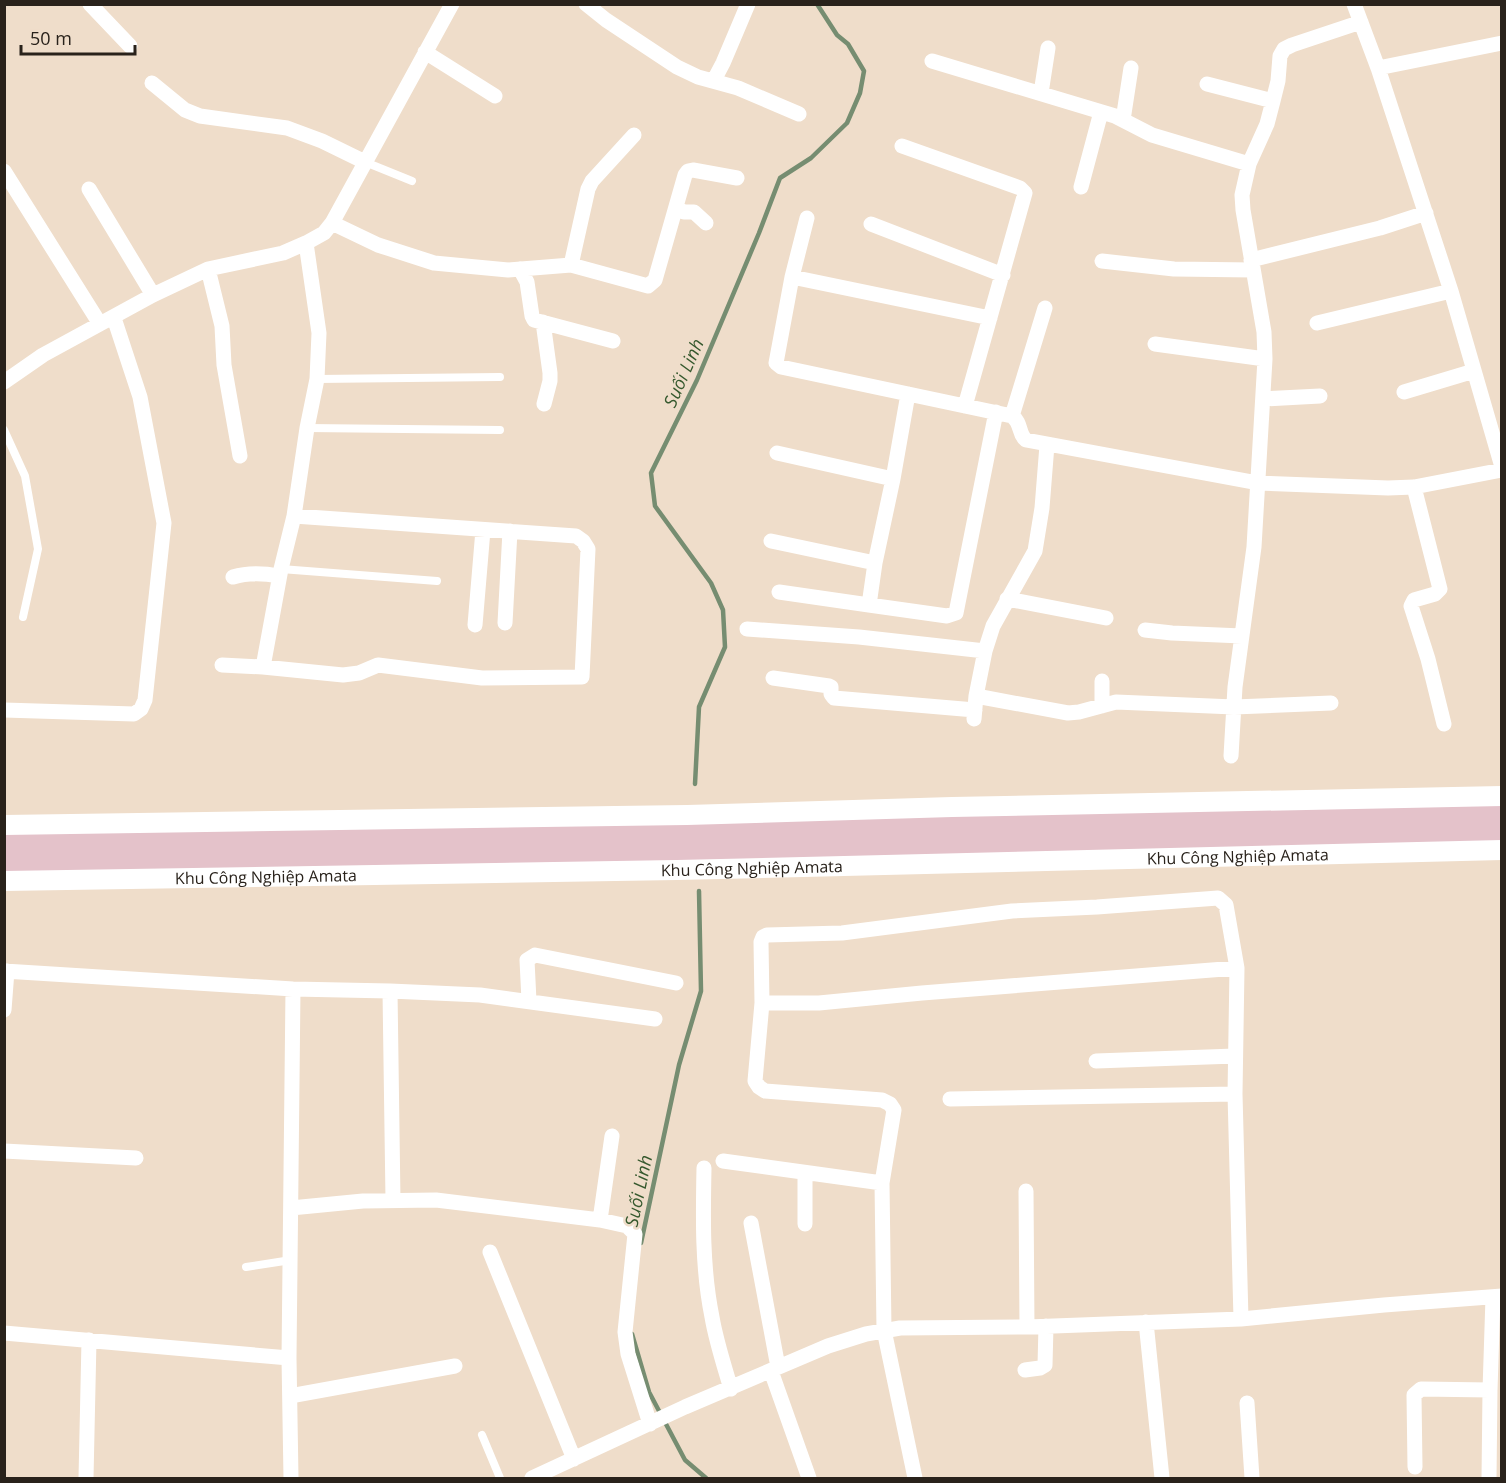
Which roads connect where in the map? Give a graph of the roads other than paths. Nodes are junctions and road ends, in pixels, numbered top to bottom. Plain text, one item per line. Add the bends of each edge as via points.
1 (90, 4) edge
2 (452, 4) edge
3 (586, 4) edge
4 (748, 4) edge
5 (1354, 4) edge
6 (1360, 22) junction
7 (1502, 43) edge
8 (130, 46) dead end
9 (1048, 48) dead end
10 (425, 52) junction
11 (932, 61) dead end
12 (1131, 68) dead end
13 (1378, 68) junction
14 (714, 80) junction
15 (152, 83) dead end
16 (1207, 84) dead end
17 (1041, 93) junction
18 (495, 96) dead end
19 (1273, 101) junction
20 (1101, 112) junction
21 (799, 114) dead end
22 (1123, 120) junction
23 (634, 135) dead end
24 (902, 146) dead end
25 (365, 162) junction
26 (1248, 164) junction
27 (4, 171) edge
28 (737, 178) dead end
29 (412, 181) dead end
30 (1081, 187) dead end
31 (89, 189) dead end
32 (676, 208) junction
33 (1426, 213) junction
34 (807, 218) dead end
35 (332, 223) junction
36 (706, 223) dead end
37 (871, 224) dead end
38 (306, 243) junction
39 (1102, 261) dead end
40 (571, 265) junction
41 (1252, 265) junction
42 (208, 269) junction
43 (520, 269) junction
44 (1003, 275) junction
45 (792, 277) junction
46 (1451, 291) junction
47 (153, 296) junction
48 (1045, 308) dead end
49 (990, 318) junction
50 (107, 321) junction
51 (543, 322) junction
52 (1317, 323) dead end
53 (613, 341) dead end
54 (1155, 344) dead end
55 (1266, 359) junction
56 (1474, 371) junction
57 (500, 378) dead end
58 (317, 379) junction
59 (4, 382) edge
60 (1404, 392) dead end
61 (908, 394) junction
62 (1320, 396) dead end
63 (1263, 399) junction
64 (544, 404) dead end
65 (965, 406) junction
66 (996, 412) junction
67 (1012, 416) junction
68 (307, 428) junction
69 (4, 430) edge
70 (500, 430) dead end
71 (1047, 445) junction
72 (777, 453) dead end
73 (240, 456) dead end
74 (1502, 468) edge
75 (893, 479) junction
76 (1258, 483) junction
77 (1414, 487) junction
78 (294, 516) junction
79 (483, 530) junction
80 (510, 531) junction
81 (771, 541) dead end
82 (875, 563) junction
83 (280, 572) junction
84 (233, 577) dead end
85 (438, 581) dead end
86 (779, 592) dead end
87 (1007, 598) junction
88 (868, 605) junction
89 (23, 617) dead end
90 (1106, 618) dead end
91 (505, 623) dead end
92 (1202, 624) dead end
93 (475, 625) dead end
94 (747, 629) dead end
95 (1145, 630) dead end
96 (1242, 632) junction
97 (985, 651) junction
98 (222, 665) dead end
99 (263, 667) junction
100 (773, 678) dead end
101 (1102, 681) dead end
102 (1331, 703) dead end
103 (1102, 706) junction
104 (1234, 707) junction
105 (975, 709) junction
106 (4, 710) edge
107 (1444, 724) dead end
108 (1231, 756) dead end
109 (1502, 796) edge
110 (4, 825) edge
111 (1502, 850) edge
112 (4, 881) edge
113 (1237, 968) junction
114 (6, 971) edge
115 (676, 983) dead end
116 (293, 989) junction
117 (390, 991) junction
118 (529, 1002) junction
119 (762, 1003) junction
120 (4, 1010) edge
121 (655, 1019) dead end
122 (1235, 1056) junction
123 (1096, 1061) dead end
124 (1235, 1094) junction
125 (951, 1099) dead end
126 (612, 1136) dead end
127 (4, 1151) edge
128 (136, 1158) dead end
129 (723, 1161) dead end
130 (704, 1168) dead end
131 (805, 1173) junction
132 (882, 1184) junction
133 (1026, 1191) dead end
134 (393, 1200) junction
135 (291, 1208) junction
136 (600, 1220) junction
137 (751, 1223) dead end
138 (805, 1224) dead end
139 (490, 1252) dead end
140 (291, 1260) junction
141 (246, 1267) dead end
142 (1497, 1297) edge
143 (1241, 1319) junction
144 (1146, 1322) junction
145 (1046, 1326) junction
146 (1027, 1327) junction
147 (884, 1330) junction
148 (4, 1333) edge
149 (89, 1340) junction
150 (289, 1358) junction
151 (455, 1366) dead end
152 (775, 1369) junction
153 (1025, 1370) dead end
154 (731, 1389) junction
155 (1490, 1390) junction
156 (290, 1396) junction
157 (1247, 1403) dead end
158 (650, 1424) junction
159 (482, 1435) dead end
160 (574, 1459) junction
161 (1415, 1467) dead end
162 (550, 1475) edge
163 (86, 1479) edge
164 (291, 1479) edge
165 (500, 1479) edge
166 (532, 1479) edge
167 (809, 1479) edge
168 (915, 1479) edge
169 (1162, 1479) edge
170 (1252, 1479) edge
171 (1489, 1479) edge

1 - 8 street
2 - 10 street
3 - 14 street via 677,67
4 - 14 street
5 - 6 street
6 - 13 street
6 - 19 street via 1284,49
7 - 13 street
9 - 17 street
10 - 18 street
10 - 25 street
11 - 17 street
12 - 22 street
13 - 33 street
14 - 21 street
15 - 25 street via 185,110 200,116 287,128
16 - 19 street
17 - 20 street
19 - 26 street
20 - 22 street
20 - 30 street
22 - 26 street via 1152,135
23 - 40 street via 588,189
24 - 44 street via 1024,190
25 - 29 lane
25 - 35 street
26 - 41 street via 1242,195
27 - 50 street
28 - 32 street via 688,171
31 - 47 street
32 - 36 street via 694,212
32 - 40 street via 655,280 648,286
33 - 41 street
33 - 46 street
34 - 45 street
35 - 38 street via 324,233
35 - 43 street via 378,245 434,263
37 - 44 street
38 - 42 street via 283,253
38 - 58 street via 319,333
39 - 41 street via 1174,269
40 - 43 street
41 - 55 street
42 - 47 street
42 - 73 street via 222,326 224,365
43 - 51 street via 527,282 532,316
44 - 49 street
45 - 49 street
45 - 61 street via 776,363
46 - 52 street
46 - 56 street
47 - 50 street
48 - 67 street
49 - 65 street
50 - 59 street via 43,355
50 - 106 street via 140,397 164,523 145,700 134,714
51 - 53 street
51 - 64 street via 550,373
54 - 55 street
55 - 63 street
56 - 60 street
56 - 74 street
57 - 58 lane
58 - 68 street
61 - 65 street
61 - 75 street
62 - 63 street
63 - 76 street
65 - 66 street
66 - 67 street
66 - 88 street via 956,613 946,616
67 - 71 street via 1020,425 1022,438
68 - 70 lane
68 - 78 street
69 - 89 lane via 25,476 38,549
71 - 76 street
71 - 87 street via 1035,550
72 - 75 street
74 - 77 street
75 - 82 street
76 - 77 street
76 - 96 street
77 - 107 street via 1440,589 1414,600 1412,606
78 - 79 street
78 - 83 street
79 - 80 street
79 - 93 street
80 - 91 street
80 - 99 street via 576,536 588,549 582,678 482,678 378,665 343,675
81 - 82 street
82 - 88 street
83 - 84 street
83 - 85 lane
83 - 99 street
86 - 88 street
87 - 90 street
87 - 97 street
92 - 96 street
94 - 97 street via 859,636
95 - 96 street
96 - 104 street
97 - 105 street
98 - 99 street
100 - 105 street via 829,686 834,698
101 - 103 street
102 - 104 street
103 - 104 street via 1116,702
103 - 105 street via 1068,713
104 - 108 street
109 - 110 street via 687,815
111 - 112 street, Khu Công Nghiệp Amata
113 - 119 street via 819,1003
113 - 119 street via 1226,904 1218,898 1012,911 842,933 767,934 761,942
113 - 122 street
114 - 116 street
114 - 120 street
115 - 118 street via 535,955 527,960
116 - 117 street
116 - 135 street
117 - 118 street via 480,995
117 - 134 street
118 - 121 street
119 - 132 street via 755,1080 759,1088 891,1104 894,1110
122 - 123 street
122 - 124 street
124 - 125 street
124 - 143 street
126 - 136 street
127 - 128 street
129 - 131 street
130 - 154 street via 707,1289
131 - 132 street
131 - 138 street
132 - 147 street
133 - 146 street
134 - 135 street
134 - 136 street via 436,1200
135 - 140 street
136 - 158 street via 627,1226 634,1234 626,1332 628,1354
137 - 152 street
139 - 160 street
140 - 141 lane
140 - 150 street
142 - 143 street
142 - 155 street
143 - 144 street
144 - 145 street
144 - 169 street
145 - 146 street
145 - 153 street via 1045,1365
146 - 147 street
147 - 152 street via 828,1346
147 - 168 street
148 - 149 street
149 - 150 street
149 - 163 street
150 - 156 street
151 - 156 street
152 - 154 street
152 - 167 street
154 - 158 street
155 - 161 street via 1421,1389 1414,1395
155 - 171 street
156 - 164 street
157 - 170 street
158 - 160 street
159 - 165 lane
160 - 162 street
162 - 166 street

